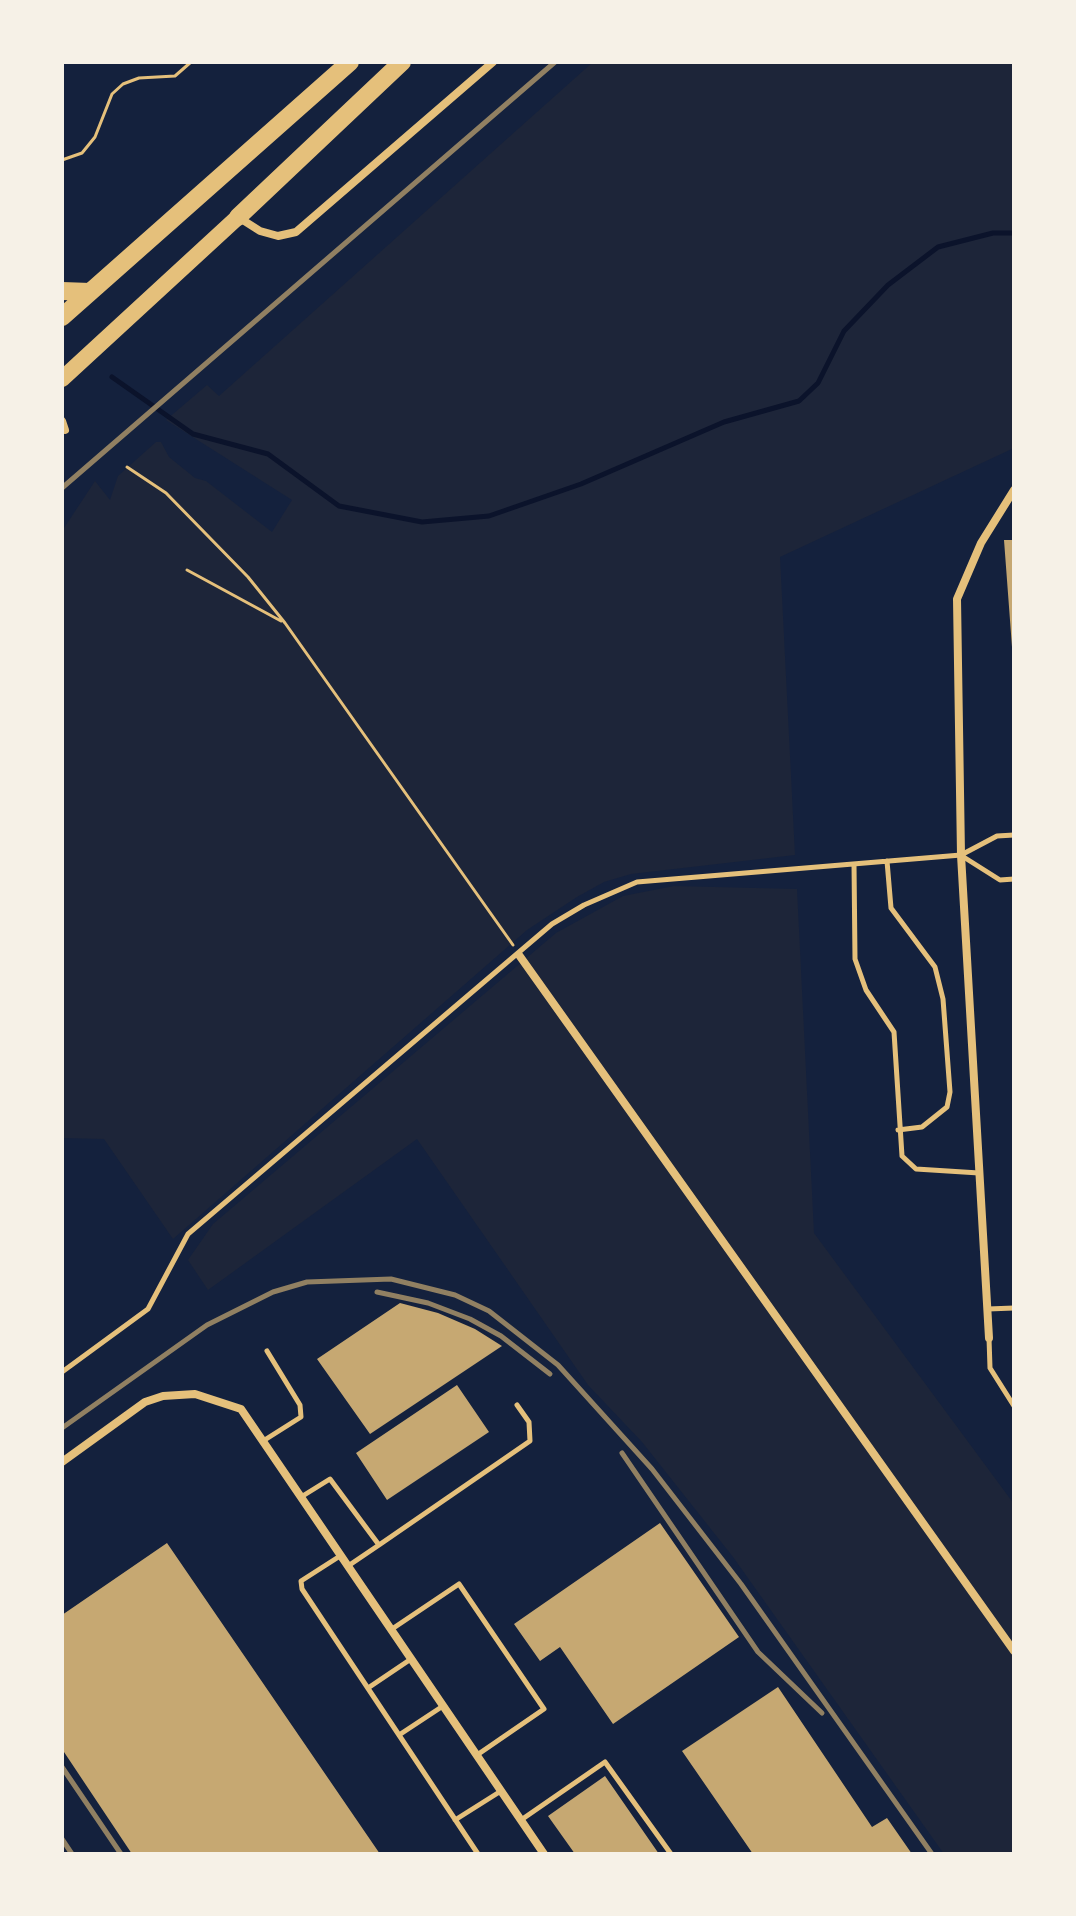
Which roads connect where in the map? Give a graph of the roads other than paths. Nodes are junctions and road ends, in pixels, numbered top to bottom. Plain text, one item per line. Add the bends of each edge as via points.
1 (350, 62) edge
2 (402, 62) edge
3 (493, 62) edge
4 (238, 217) junction
5 (62, 291) edge
6 (90, 292) junction
7 (62, 317) edge
8 (62, 379) edge
9 (1014, 490) edge
10 (1014, 835) edge
11 (961, 855) junction
12 (887, 861) junction
13 (854, 864) junction
14 (1014, 879) edge
15 (519, 955) junction
16 (898, 1130) junction
17 (979, 1173) junction
18 (1014, 1308) edge
19 (987, 1309) junction
20 (989, 1338) joint
21 (267, 1351) dead end
22 (62, 1372) edge
23 (1011, 1395) edge
24 (517, 1405) dead end
25 (1014, 1406) edge
26 (263, 1441) junction
27 (62, 1462) edge
28 (301, 1497) junction
29 (379, 1545) junction
30 (341, 1555) junction
31 (348, 1566) junction
32 (391, 1629) junction
33 (1014, 1651) edge
34 (411, 1659) junction
35 (368, 1688) junction
36 (443, 1706) junction
37 (399, 1735) junction
38 (477, 1755) junction
39 (501, 1791) junction
40 (455, 1820) junction
41 (521, 1820) junction
42 (478, 1854) edge
43 (544, 1854) edge
44 (671, 1854) edge

1 - 6 highway
2 - 4 highway
3 - 4 street via 296,232 278,236
4 - 8 highway
5 - 6 highway
6 - 7 highway
9 - 11 street via 981,543 957,599
10 - 11 lane via 997,836
11 - 12 lane
11 - 14 lane via 1000,880
11 - 17 street
12 - 13 lane
12 - 16 lane via 891,908 935,967 943,999 950,1092 947,1107 922,1127
13 - 15 lane via 637,882 552,924
13 - 16 lane via 855,959 866,990 894,1032
15 - 22 lane via 188,1234 148,1309
15 - 33 street
16 - 17 lane via 902,1156 916,1169
17 - 19 street
18 - 19 lane
19 - 20 street
20 - 23 lane via 990,1368
21 - 26 lane via 300,1405 301,1417
23 - 25 lane
24 - 29 lane via 529,1422 530,1441
26 - 27 street via 241,1409 182,1393 145,1402
26 - 28 street
28 - 29 lane via 330,1479
28 - 30 street
29 - 31 lane
30 - 31 street
30 - 35 lane via 301,1581 302,1589
31 - 32 street
32 - 34 street
32 - 38 lane via 459,1584 544,1709
34 - 35 lane
34 - 36 street
35 - 37 lane
36 - 37 lane
36 - 38 street
37 - 40 lane
38 - 39 street
39 - 40 lane
39 - 41 street
40 - 42 lane
41 - 43 street
41 - 44 lane via 605,1762

